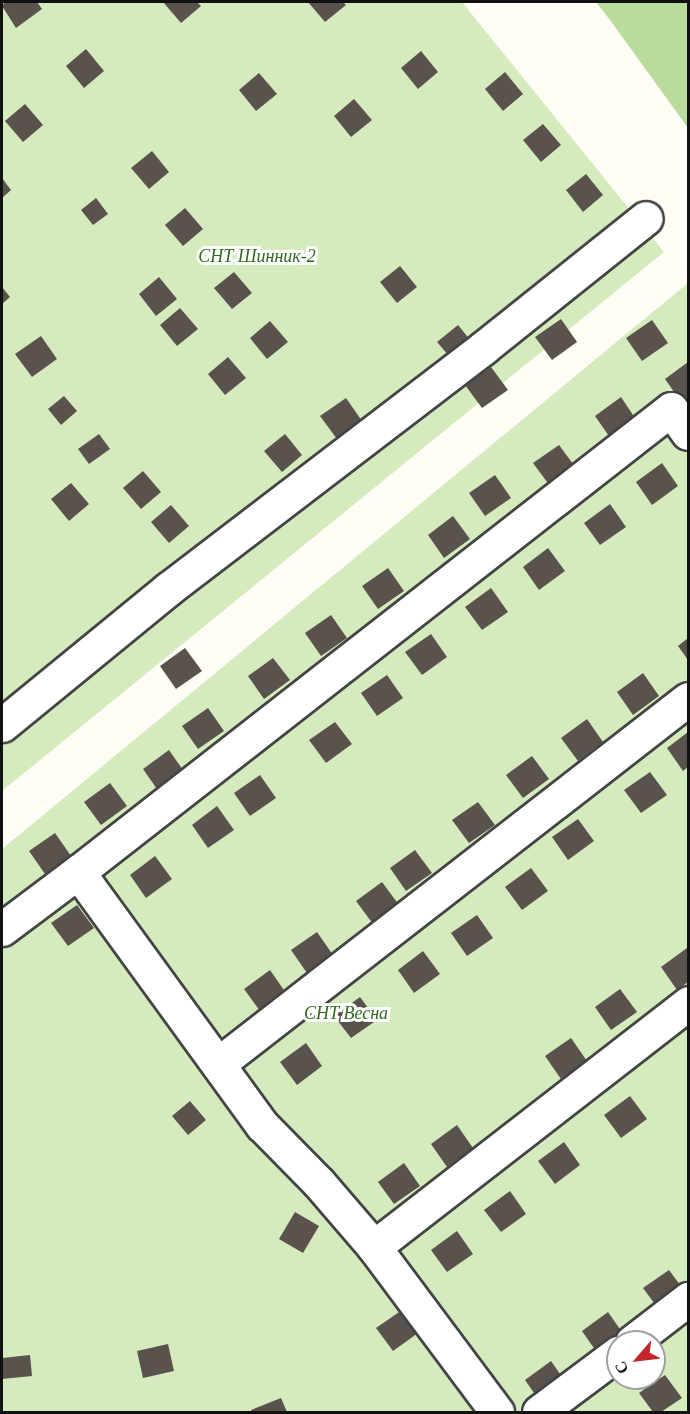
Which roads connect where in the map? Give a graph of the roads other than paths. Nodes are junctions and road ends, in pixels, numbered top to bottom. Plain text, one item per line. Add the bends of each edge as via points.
1 (646, 218) dead end
2 (688, 433) edge
3 (688, 699) edge
4 (2, 725) edge
5 (78, 872) junction
6 (2, 929) edge
7 (688, 1004) edge
8 (218, 1064) junction
9 (374, 1247) junction
10 (688, 1299) edge
11 (648, 1330) edge
12 (606, 1362) edge
13 (497, 1413) edge
14 (539, 1413) edge

1 - 4 street via 168,590
2 - 5 street via 671,409
3 - 8 street
5 - 6 street
5 - 8 street
7 - 9 street
8 - 9 street via 262,1125
9 - 13 street
10 - 11 street
12 - 14 street

